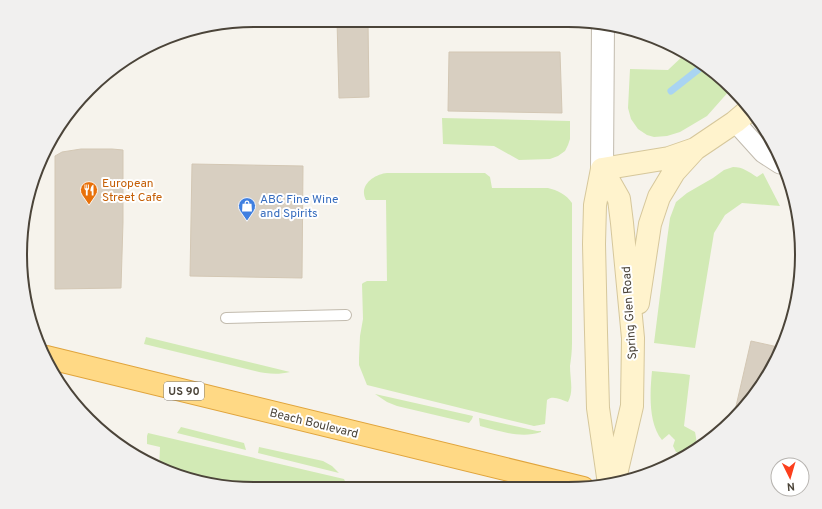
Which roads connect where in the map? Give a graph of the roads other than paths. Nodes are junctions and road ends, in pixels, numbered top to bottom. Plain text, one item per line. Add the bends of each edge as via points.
1 (603, 30) edge
2 (741, 117) edge
3 (695, 149) junction
4 (775, 161) edge
5 (602, 169) junction
6 (346, 315) dead end
7 (226, 318) dead end
8 (633, 338) junction
9 (52, 358) edge
10 (615, 477) edge
11 (608, 479) edge
12 (558, 482) edge

1 - 5 street, Spring Glen Road
2 - 3 main road
2 - 4 street via 763,153
3 - 5 main road via 669,158
3 - 8 main road via 674,172 659,197 650,224
5 - 8 main road, Spring Glen Road via 619,199
5 - 11 main road, Spring Glen Road via 595,205 594,244 598,408
6 - 7 lane
8 - 10 main road, Spring Glen Road via 632,406
9 - 12 highway, Beach Boulevard / US 90

